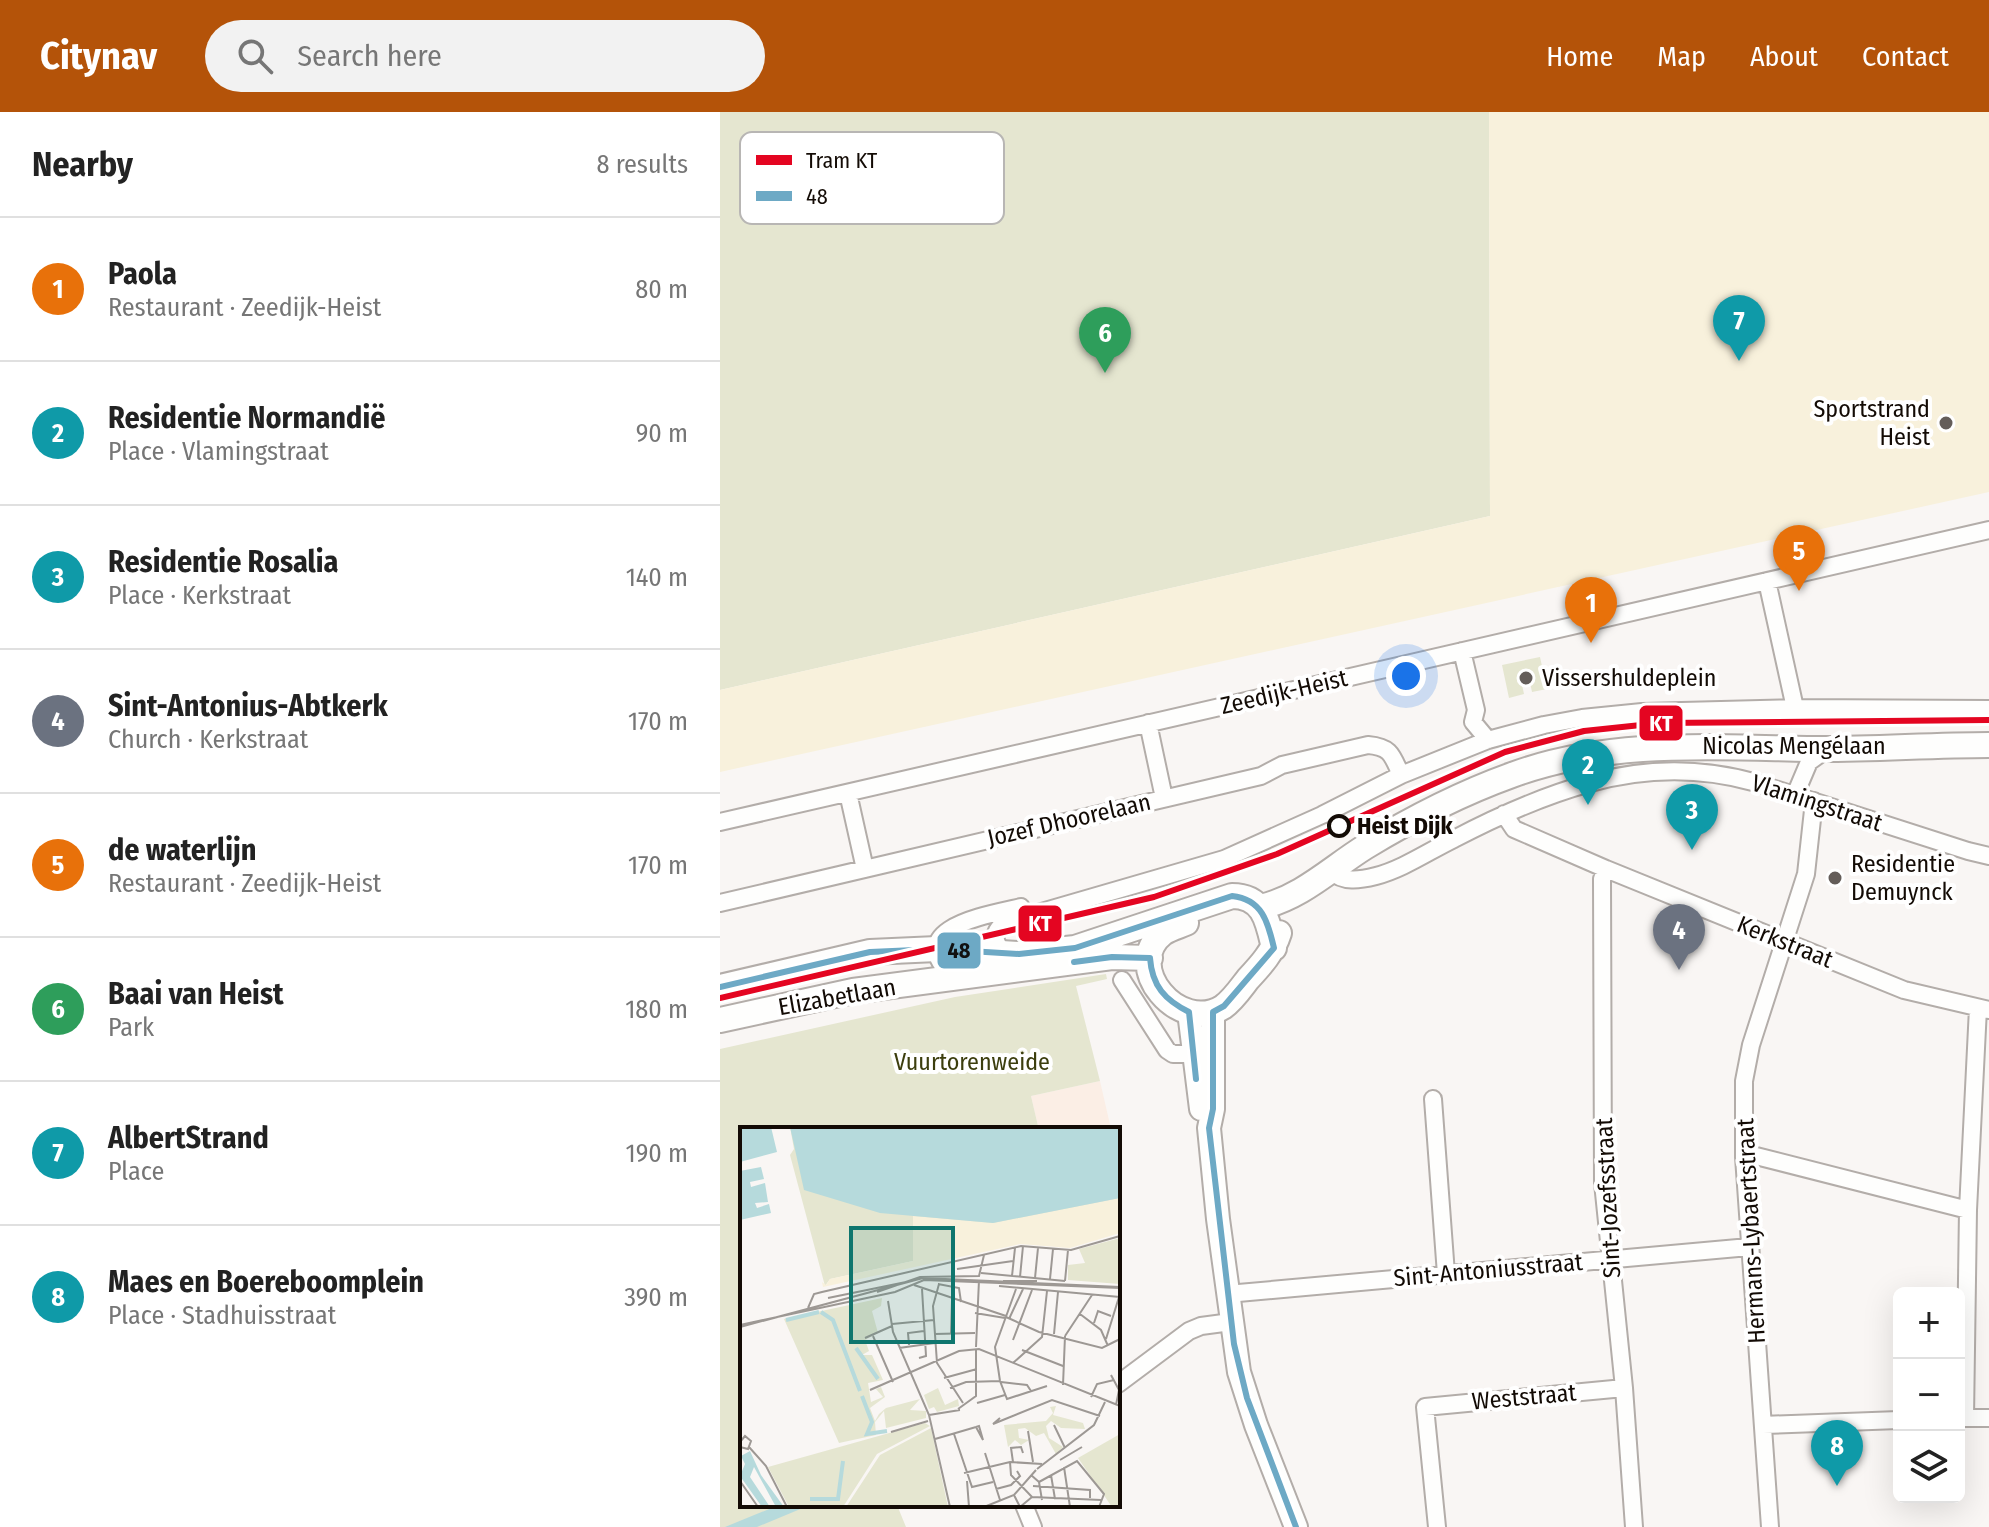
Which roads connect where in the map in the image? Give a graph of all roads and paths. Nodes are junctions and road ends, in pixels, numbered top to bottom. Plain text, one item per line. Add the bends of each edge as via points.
1 (1989, 530) edge
2 (1767, 581) junction
3 (1462, 651) junction
4 (1795, 708) junction
5 (1989, 709) edge
6 (1148, 723) junction
7 (1488, 740) junction
8 (1989, 745) edge
9 (1828, 749) junction
10 (1401, 775) junction
11 (848, 793) junction
12 (1795, 795) junction
13 (1164, 798) junction
14 (1814, 801) junction
15 (1504, 814) junction
16 (720, 822) edge
17 (1989, 856) edge
18 (865, 869) junction
19 (1606, 869) junction
20 (1331, 871) junction
21 (1144, 882) junction
22 (1298, 894) junction
23 (720, 903) edge
24 (1202, 905) junction
25 (1261, 907) junction
26 (1785, 941) junction
27 (1274, 948) junction
28 (937, 949) junction
29 (1003, 952) junction
30 (1150, 958) junction
31 (954, 978) junction
32 (1122, 980) dead end
33 (720, 987) edge
34 (1983, 1009) edge
35 (1201, 1012) junction
36 (720, 1020) edge
37 (1193, 1054) junction
38 (1433, 1099) dead end
39 (1209, 1128) junction
40 (1744, 1157) junction
41 (1968, 1210) junction
42 (1749, 1247) junction
43 (1609, 1258) junction
44 (1446, 1274) junction
45 (1227, 1294) junction
46 (1231, 1322) junction
47 (1964, 1359) edge
48 (1120, 1383) edge
49 (1624, 1388) junction
50 (1965, 1418) edge
51 (1989, 1418) edge
52 (1893, 1420) edge
53 (1763, 1425) junction
54 (1025, 1507) edge
55 (1033, 1527) edge
56 (1296, 1527) edge
57 (1437, 1527) edge
58 (1634, 1527) edge
59 (1770, 1527) edge

1 - 2 street, Zeedijk-Heist
2 - 3 street, Zeedijk-Heist
2 - 4 street
3 - 6 street, Zeedijk-Heist
3 - 7 street via 1476,710 1473,722
4 - 5 street
4 - 7 street via 1612,715
6 - 11 street, Zeedijk-Heist
6 - 13 street
7 - 10 street
8 - 9 main road, Nicolas Mengélaan
9 - 12 street via 1809,762
9 - 20 main road, Nicolas Mengélaan via 1667,747 1545,764 1432,811
10 - 13 street, Jozef Dhoorelaan via 1392,755 1382,746 1368,745
10 - 21 street via 1262,844
11 - 16 street, Zeedijk-Heist
11 - 18 street
12 - 14 street, Vlamingstraat
12 - 15 street, Vlamingstraat via 1724,774 1654,771 1592,782
13 - 18 street, Jozef Dhoorelaan
14 - 17 street, Vlamingstraat
14 - 26 street, Hermans-Lybaertstraat via 1806,874
15 - 19 street, Kerkstraat via 1514,829
15 - 20 street, Vlamingstraat via 1378,876 1348,880
18 - 23 street, Jozef Dhoorelaan
19 - 26 street, Kerkstraat
19 - 43 street, Sint-Jozefsstraat via 1603,1183
20 - 22 main road, Nicolas Mengélaan
21 - 28 street via 966,920 949,928
21 - 29 street via 1007,922 995,936
22 - 25 main road, Nicolas Mengélaan
22 - 27 main road, Nicolas Mengélaan via 1283,915
24 - 25 main road via 1242,896
24 - 29 main road, Elizabetlaan via 1075,948
24 - 30 main road via 1198,918 1163,933
25 - 27 main road
26 - 34 street, Kerkstraat via 1904,990
26 - 40 street, Hermans-Lybaertstraat via 1744,1081
27 - 35 main road via 1224,1006
28 - 29 main road, Elizabetlaan
28 - 31 street via 943,968
28 - 33 main road, Elizabetlaan via 870,952
30 - 31 main road, Elizabetlaan via 1112,957
30 - 35 main road via 1162,997
31 - 36 main road, Elizabetlaan via 853,991
32 - 37 street via 1167,1050
34 - 41 street
35 - 37 main road
35 - 39 main road via 1213,1109
37 - 39 main road
38 - 44 street
39 - 45 main road
40 - 41 street
40 - 42 street, Hermans-Lybaertstraat
41 - 47 street
42 - 43 street, Sint-Antoniusstraat
42 - 53 street, Hermans-Lybaertstraat
43 - 44 street, Sint-Antoniusstraat
43 - 49 street, Sint-Jozefsstraat
44 - 45 street, Sint-Antoniusstraat
45 - 46 main road
46 - 48 street via 1189,1331
46 - 56 main road via 1247,1398
49 - 57 street, Weststraat via 1425,1407
49 - 58 street, Sint-Jozefsstraat
50 - 51 street
52 - 53 street
53 - 59 street, Hermans-Lybaertstraat
54 - 55 street

